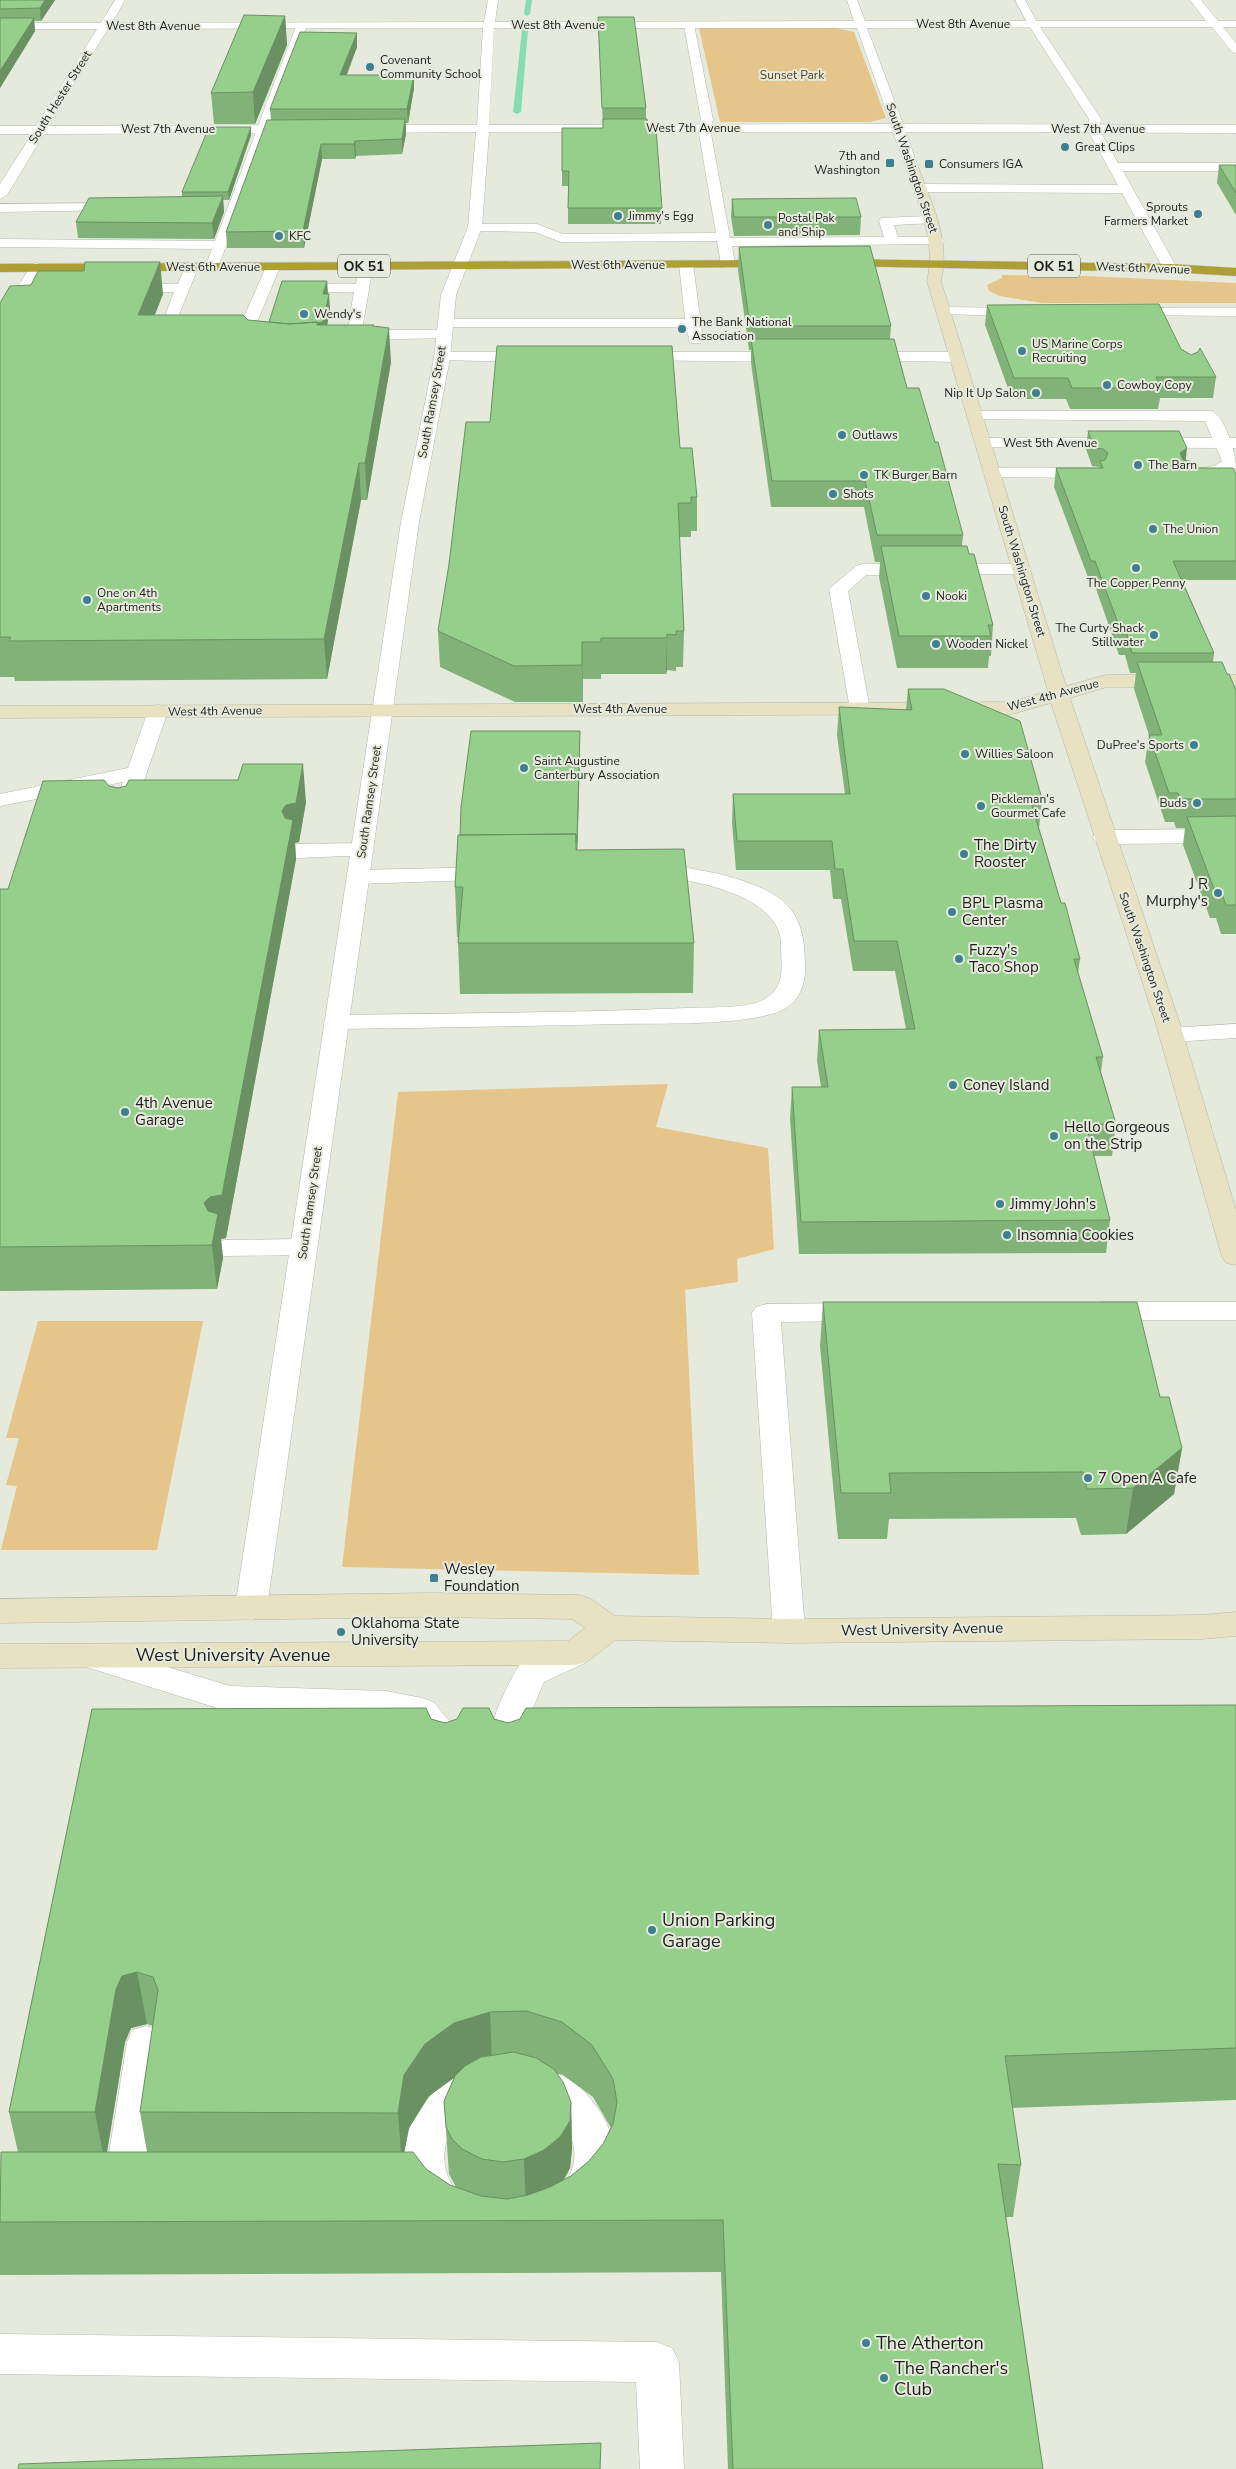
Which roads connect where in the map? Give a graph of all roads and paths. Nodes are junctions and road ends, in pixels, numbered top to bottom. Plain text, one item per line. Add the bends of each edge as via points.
1 (120, 0) edge
2 (493, 0) edge
3 (852, 0) edge
4 (1020, 0) edge
5 (1195, 0) edge
6 (861, 24) junction
7 (1033, 24) junction
8 (1215, 24) junction
9 (1236, 24) edge
10 (302, 25) junction
11 (489, 25) junction
12 (689, 25) junction
13 (0, 26) edge
14 (104, 26) junction
15 (1236, 50) edge
16 (704, 128) junction
17 (899, 128) junction
18 (262, 129) junction
19 (310, 129) edge
20 (358, 129) edge
21 (483, 129) junction
22 (1093, 129) junction
23 (1236, 129) edge
24 (0, 130) edge
25 (40, 130) junction
26 (1115, 167) junction
27 (1236, 167) edge
28 (918, 188) junction
29 (1127, 189) junction
30 (0, 195) edge
31 (52, 207) junction
32 (139, 207) edge
33 (0, 208) edge
34 (929, 220) junction
35 (474, 228) junction
36 (724, 239) junction
37 (786, 241) junction
38 (892, 241) junction
39 (937, 241) junction
40 (0, 243) edge
41 (33, 243) junction
42 (220, 244) junction
43 (790, 260) joint
44 (821, 263) edge
45 (686, 264) junction
46 (728, 264) junction
47 (938, 264) junction
48 (366, 266) junction
49 (461, 266) junction
50 (37, 267) junction
51 (191, 267) junction
52 (212, 267) junction
53 (273, 267) junction
54 (0, 268) edge
55 (1170, 268) junction
56 (1236, 272) edge
57 (116, 288) edge
58 (183, 288) junction
59 (265, 288) junction
60 (362, 288) junction
61 (19, 297) junction
62 (35, 297) edge
63 (0, 309) edge
64 (944, 311) junction
65 (1032, 312) edge
66 (1111, 312) edge
67 (1236, 312) edge
68 (171, 319) edge
69 (693, 323) junction
70 (445, 329) junction
71 (354, 336) junction
72 (274, 349) edge
73 (311, 349) edge
74 (442, 357) junction
75 (550, 357) edge
76 (618, 357) edge
77 (697, 357) junction
78 (805, 357) edge
79 (844, 357) edge
80 (957, 357) junction
81 (975, 416) junction
82 (983, 443) junction
83 (1230, 443) edge
84 (992, 473) junction
85 (1095, 473) edge
86 (1188, 473) edge
87 (1022, 569) junction
88 (1236, 681) edge
89 (1059, 695) junction
90 (383, 709) junction
91 (860, 709) junction
92 (158, 711) junction
93 (0, 712) edge
94 (137, 773) junction
95 (0, 800) edge
96 (125, 809) edge
97 (1236, 836) edge
98 (1104, 837) junction
99 (363, 850) junction
100 (298, 851) dead end
101 (630, 872) edge
102 (519, 874) edge
103 (358, 877) junction
104 (336, 1022) junction
105 (1236, 1031) edge
106 (1171, 1035) junction
107 (303, 1247) junction
108 (225, 1248) dead end
109 (1236, 1257) edge
110 (1072, 1311) edge
111 (1236, 1311) edge
112 (885, 1312) edge
113 (251, 1608) junction
114 (0, 1611) edge
115 (1236, 1624) edge
116 (608, 1628) junction
117 (789, 1631) junction
118 (575, 1653) junction
119 (0, 1656) edge
120 (92, 1656) junction
121 (445, 1751) edge
122 (509, 1760) edge
123 (146, 2042) dead end
124 (85, 2183) edge
125 (124, 2184) junction
126 (163, 2184) edge
127 (389, 2185) edge
128 (428, 2185) junction
129 (0, 2354) edge
130 (662, 2469) edge

1 - 14 street, South Hester Street
2 - 11 street, South Ramsey Street
3 - 6 street, South Washington Street
4 - 7 street
5 - 8 street
6 - 7 street, West 8th Avenue
6 - 12 street, West 8th Avenue
6 - 17 street, South Washington Street
7 - 8 street, West 8th Avenue
7 - 22 street via 1095,119
8 - 9 street, West 8th Avenue
8 - 15 street
10 - 11 street, West 8th Avenue
10 - 14 street, West 8th Avenue
10 - 18 street
11 - 12 street, West 8th Avenue
11 - 21 street, South Ramsey Street
12 - 16 street via 707,120
13 - 14 street, West 8th Avenue
14 - 25 street, South Hester Street
16 - 17 street, West 7th Avenue
16 - 21 street, West 7th Avenue
16 - 36 street
17 - 22 street, West 7th Avenue
17 - 28 street, South Washington Street
18 - 19 street, West 7th Avenue
18 - 25 street, West 7th Avenue
18 - 42 street via 230,206
20 - 21 street, West 7th Avenue
21 - 35 street, South Ramsey Street
22 - 23 street, West 7th Avenue
22 - 26 street
24 - 25 street, West 7th Avenue
25 - 30 street, South Hester Street
26 - 27 street
26 - 29 street
28 - 29 street
28 - 34 street, South Washington Street
29 - 55 street
31 - 32 street
31 - 33 street
31 - 41 street
34 - 38 street via 886,221
34 - 39 street, South Washington Street
35 - 36 street via 536,228 561,238
35 - 49 street, South Ramsey Street via 470,249
36 - 37 street
36 - 46 street
37 - 38 street
37 - 43 street
38 - 39 street
39 - 47 street, South Washington Street
40 - 41 street
41 - 42 street
42 - 52 street
43 - 46 highway, West 6th Avenue / OK 51
44 - 47 highway, West 6th Avenue / OK 51
45 - 46 highway, West 6th Avenue / OK 51
45 - 49 highway, West 6th Avenue / OK 51
45 - 69 street
47 - 55 highway, West 6th Avenue / OK 51
47 - 64 street, South Washington Street via 934,281
48 - 49 highway, West 6th Avenue / OK 51
48 - 53 highway, West 6th Avenue / OK 51
48 - 60 street
49 - 70 street, South Ramsey Street via 451,287
50 - 51 highway, West 6th Avenue / OK 51
50 - 54 highway, West 6th Avenue / OK 51
50 - 61 street
51 - 52 highway, West 6th Avenue / OK 51
51 - 58 street
52 - 53 highway, West 6th Avenue / OK 51
53 - 59 street
55 - 56 highway, West 6th Avenue / OK 51
57 - 58 street
58 - 68 street
59 - 60 street
59 - 72 street via 244,335 256,348
60 - 71 street
61 - 62 street
61 - 63 street via 15,304
64 - 65 street
64 - 80 street, South Washington Street
66 - 67 street via 1162,318
69 - 70 street
69 - 77 street
70 - 71 street
70 - 74 street, South Ramsey Street
71 - 73 street via 330,347
74 - 75 street
74 - 90 street, South Ramsey Street via 410,522
76 - 77 street
77 - 78 street
79 - 80 street
80 - 81 street, South Washington Street
81 - 82 street, South Washington Street
81 - 83 street via 1211,416
82 - 83 street, West 5th Avenue
82 - 84 street, South Washington Street
83 - 86 street via 1231,462 1226,468
84 - 85 street
84 - 87 street, South Washington Street
87 - 89 street, South Washington Street
87 - 91 street via 862,570 838,589
88 - 89 street, West 4th Avenue via 1106,681
89 - 91 street, West 4th Avenue via 1012,708
89 - 98 street, South Washington Street
90 - 91 street, West 4th Avenue
90 - 92 street, West 4th Avenue
90 - 99 street, South Ramsey Street
92 - 93 street, West 4th Avenue
92 - 94 street
94 - 95 street
94 - 96 street
97 - 98 street
98 - 106 street, South Washington Street
99 - 100 street
99 - 103 street, South Ramsey Street
101 - 104 street via 674,872 708,878 750,892 780,910 793,939 793,978 788,994 771,1006 744,1012
102 - 103 street
103 - 104 street, South Ramsey Street
104 - 107 street, South Ramsey Street
105 - 106 street
106 - 109 street, South Washington Street
107 - 108 street
107 - 113 street, South Ramsey Street
110 - 111 street
112 - 117 street via 766,1313
113 - 114 street
113 - 116 street via 579,1607
115 - 117 street, West University Avenue
116 - 117 street, West University Avenue
116 - 118 street
118 - 120 street, West University Avenue
118 - 122 street via 531,1674 508,1727
119 - 120 street, West University Avenue
120 - 121 street via 230,1699 386,1704 422,1711 443,1734
123 - 125 street
124 - 125 street
125 - 126 street
127 - 128 street
128 - 128 street via 422,2160 426,2135 440,2112 461,2094 488,2084 516,2080 551,2090 567,2099 585,2119 594,2143 593,2166 584,2190 573,2203 544,2224 517,2231 490,2230 464,2221 442,2205
129 - 130 street via 657,2362

